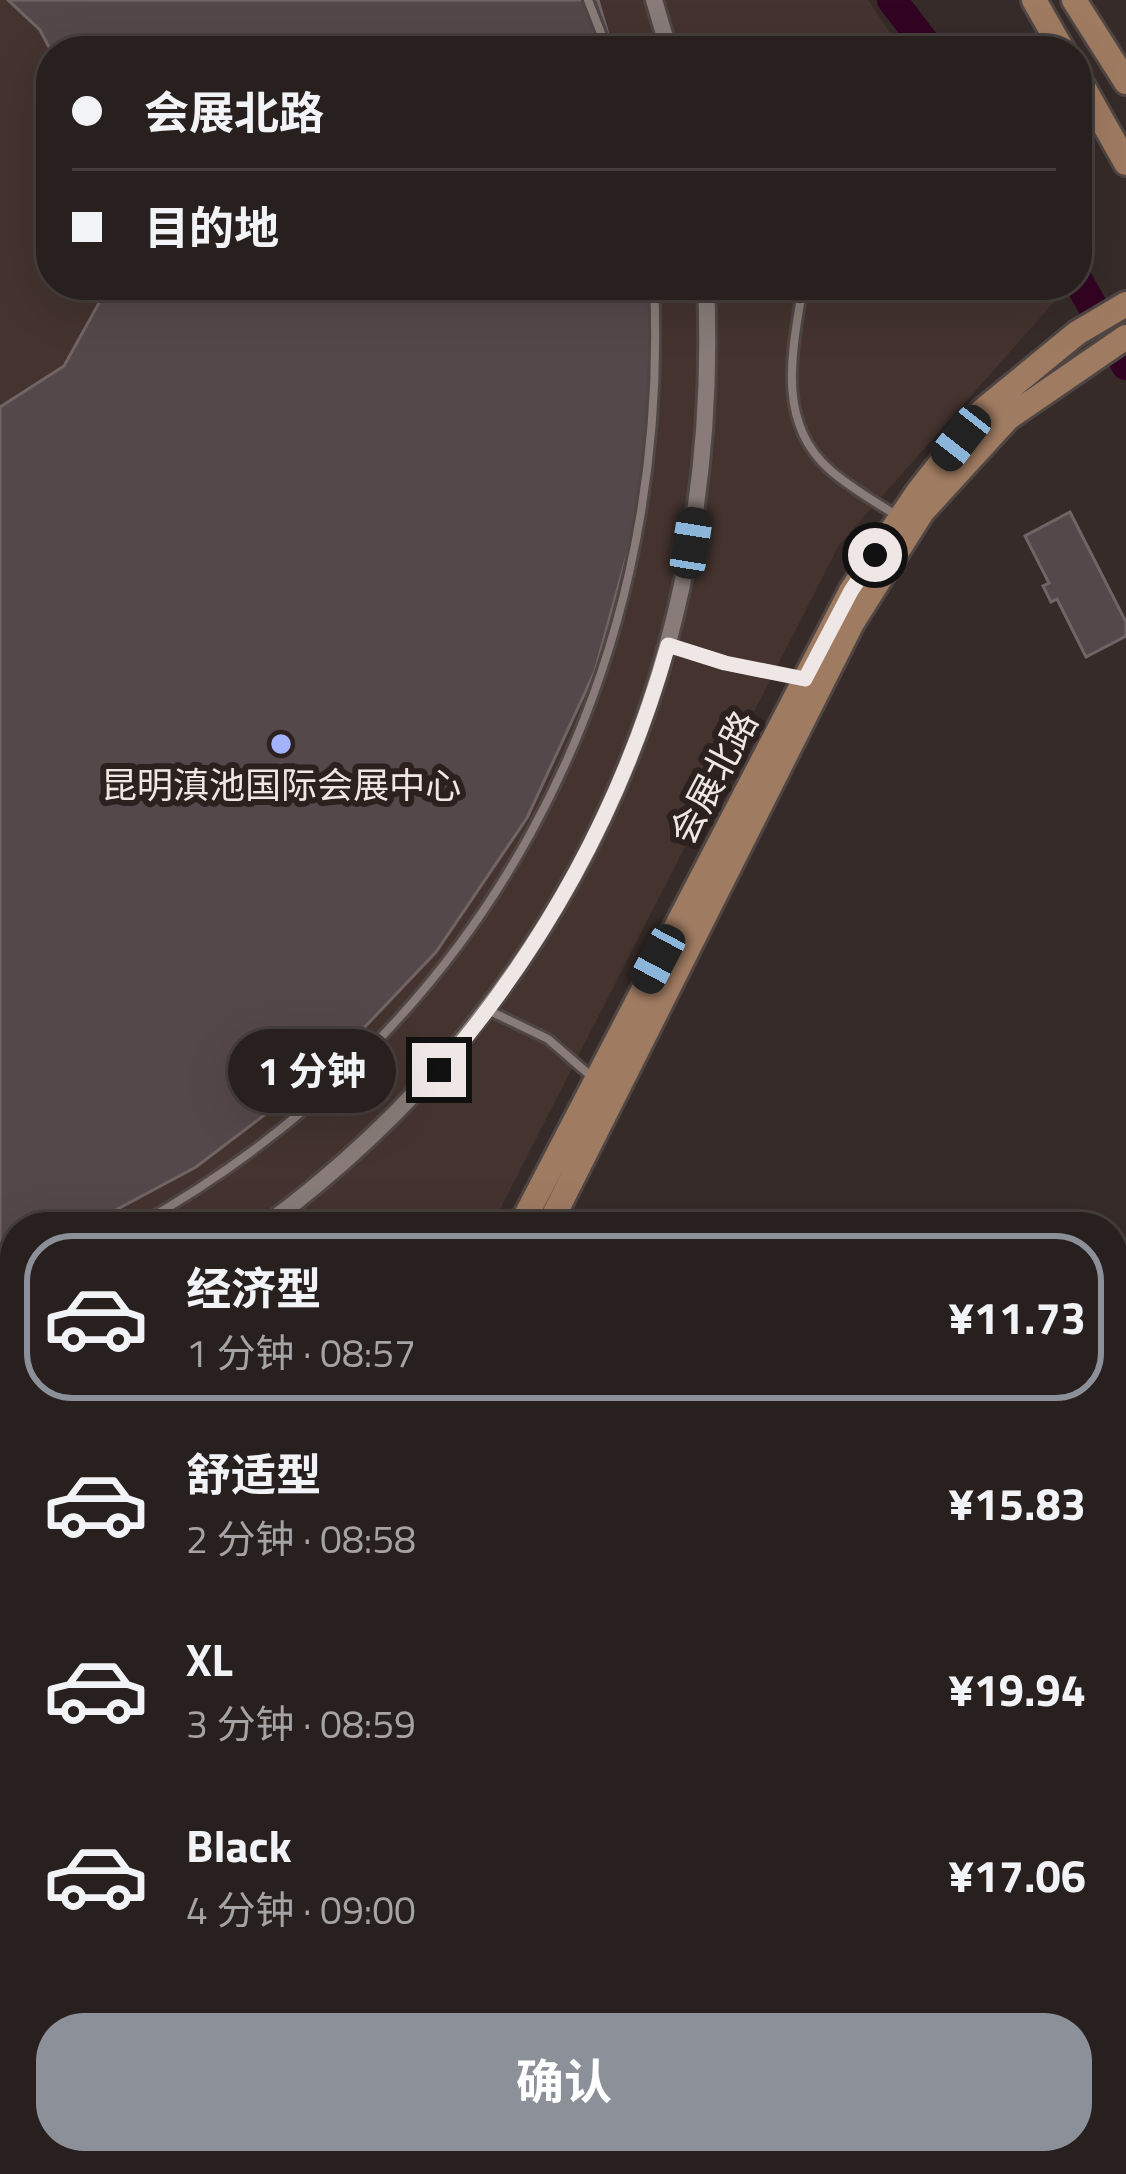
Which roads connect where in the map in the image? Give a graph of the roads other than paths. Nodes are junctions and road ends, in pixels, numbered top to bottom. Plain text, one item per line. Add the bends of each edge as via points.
1 (588, 0) edge
2 (654, 0) edge
3 (1034, 0) edge
4 (1074, 0) edge
5 (602, 36) edge
6 (665, 36) edge
7 (1054, 36) edge
8 (1126, 82) edge
9 (1092, 103) edge
10 (1126, 163) edge
11 (654, 300) edge
12 (706, 300) edge
13 (801, 300) edge
14 (1124, 305) edge
15 (1126, 337) edge
16 (900, 518) junction
17 (668, 645) junction
18 (805, 679) junction
19 (488, 1010) junction
20 (595, 1080) junction
21 (161, 1212) edge
22 (282, 1212) edge
23 (528, 1212) edge
24 (556, 1212) edge

1 - 5 lane
2 - 6 street
3 - 7 street
4 - 8 street
9 - 10 street
11 - 21 lane via 639,533 591,696 531,837 435,981 326,1095
12 - 17 street via 699,491
13 - 16 lane via 791,392 802,434 832,472
14 - 16 street, 会展北路 via 982,411
15 - 24 street, 会展北路 via 1008,418 922,512 852,623
16 - 18 street, 会展北路
17 - 18 lane
17 - 19 street via 602,826 556,912
18 - 20 street, 会展北路
19 - 20 lane via 548,1040
19 - 22 street via 394,1118
20 - 23 street, 会展北路

